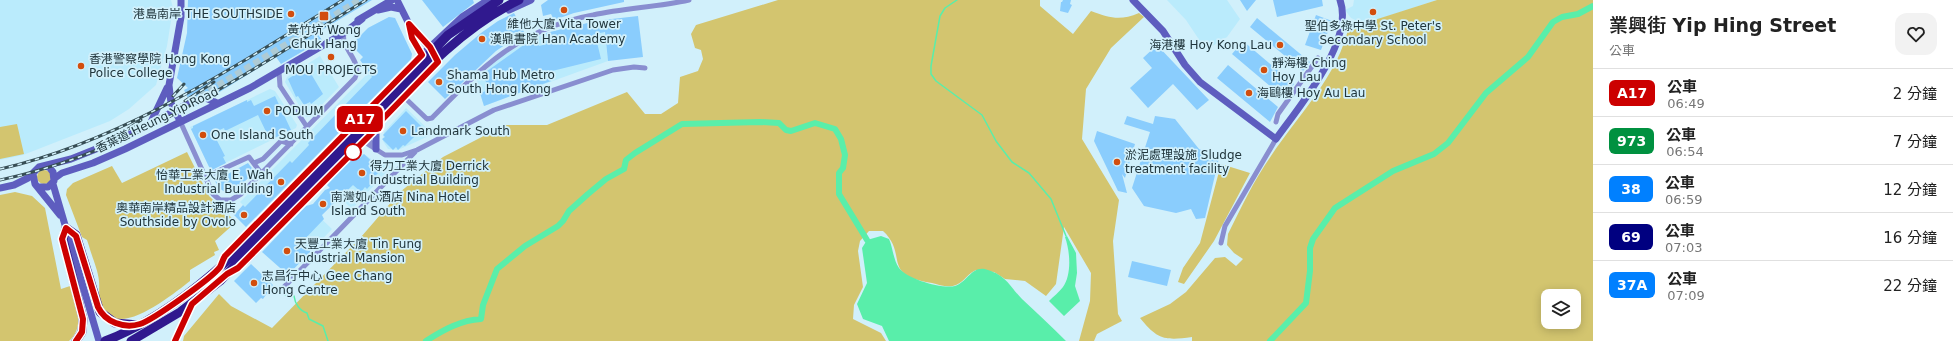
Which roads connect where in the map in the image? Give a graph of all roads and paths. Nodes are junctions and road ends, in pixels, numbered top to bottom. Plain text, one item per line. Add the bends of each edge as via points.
1 (181, 0) edge
2 (392, 0) edge
3 (397, 0) edge
4 (488, 0) edge
5 (499, 0) edge
6 (519, 0) edge
7 (531, 0) edge
8 (690, 0) edge
9 (1133, 0) edge
10 (1340, 0) edge
11 (401, 9) junction
12 (374, 11) junction
13 (362, 19) junction
14 (409, 24) junction
15 (344, 33) junction
16 (329, 42) junction
17 (430, 47) junction
18 (422, 55) junction
19 (1318, 58) dead end
20 (438, 62) junction
21 (645, 68) dead end
22 (279, 72) junction
23 (169, 85) junction
24 (404, 97) junction
25 (208, 99) dead end
26 (191, 102) tunnel mouth
27 (217, 103) junction
28 (174, 111) junction
29 (364, 115) junction
30 (180, 121) junction
31 (151, 122) junction
32 (1276, 122) dead end
33 (352, 126) junction
34 (376, 126) junction
35 (307, 127) junction
36 (365, 139) junction
37 (1276, 140) junction
38 (291, 144) junction
39 (376, 149) junction
40 (417, 150) junction
41 (254, 163) junction
42 (42, 166) junction
43 (262, 173) junction
44 (33, 174) junction
45 (205, 178) junction
46 (54, 181) junction
47 (14, 185) junction
48 (38, 186) junction
49 (0, 188) edge
50 (279, 214) junction
51 (65, 224) junction
52 (1221, 243) dead end
53 (219, 267) junction
54 (227, 274) junction
55 (284, 287) dead end
56 (192, 304) junction
57 (139, 325) junction
58 (76, 341) edge
59 (99, 341) edge
60 (105, 341) edge
61 (131, 341) edge
62 (175, 341) edge

1 - 23 street via 181,17
2 - 12 street, 香葉道 Heung Yip Road
3 - 11 street
4 - 17 street via 462,17
5 - 50 highway, bridge via 448,35
6 - 50 highway, bridge via 481,22 454,42
7 - 20 street via 466,35
8 - 24 street via 594,14 545,28 495,57 432,118 427,119
9 - 37 street via 1163,31 1185,65 1200,82
10 - 37 street via 1343,19 1337,42 1310,92
11 - 12 street, 香葉道 Heung Yip Road via 387,7
11 - 14 street
12 - 13 street, 香葉道 Heung Yip Road
13 - 15 street, 香葉道 Heung Yip Road
13 - 16 street, 香葉道 Heung Yip Road via 349,25
14 - 17 street
14 - 18 street via 412,38
15 - 16 street, 香葉道 Heung Yip Road
15 - 35 street via 344,41 357,66 356,74
16 - 22 street, 香葉道 Heung Yip Road
17 - 18 street
17 - 20 street
18 - 29 street
19 - 32 street via 1278,114
20 - 24 street
21 - 40 street via 634,66 613,70 494,110
22 - 27 street, 香葉道 Heung Yip Road
22 - 35 street via 280,86
23 - 28 street
23 - 31 street
24 - 34 street
25 - 27 street
26 - 28 street, 香葉道 Heung Yip Road
27 - 30 street, 香葉道 Heung Yip Road
28 - 30 street
28 - 31 street, 香葉道 Heung Yip Road
29 - 33 street
29 - 34 street via 368,125
30 - 45 street
30 - 46 street, 香葉道 Heung Yip Road via 125,149 62,173
31 - 42 street, 香葉道 Heung Yip Road via 89,153
33 - 36 street
33 - 53 street via 225,256
34 - 36 street
34 - 39 street
35 - 38 street
36 - 39 street
36 - 54 street via 258,249 238,268
37 - 52 street via 1224,226
38 - 41 street via 281,141 263,159
38 - 43 street
39 - 40 street via 385,155 394,156
40 - 55 street
41 - 43 street
41 - 45 street via 249,157
42 - 44 street
42 - 46 street via 52,169
43 - 45 street via 238,197 228,200 220,200 215,196
44 - 47 street
44 - 48 street via 33,180
46 - 48 street via 47,188
46 - 51 street
47 - 48 street
47 - 49 street
48 - 51 street
50 - 53 highway
50 - 54 highway
51 - 57 highway via 76,236 100,312 115,323
51 - 58 highway via 62,239 83,319 82,332
51 - 59 street
53 - 57 highway via 170,306
54 - 56 highway
56 - 61 highway
56 - 62 street
57 - 60 highway

